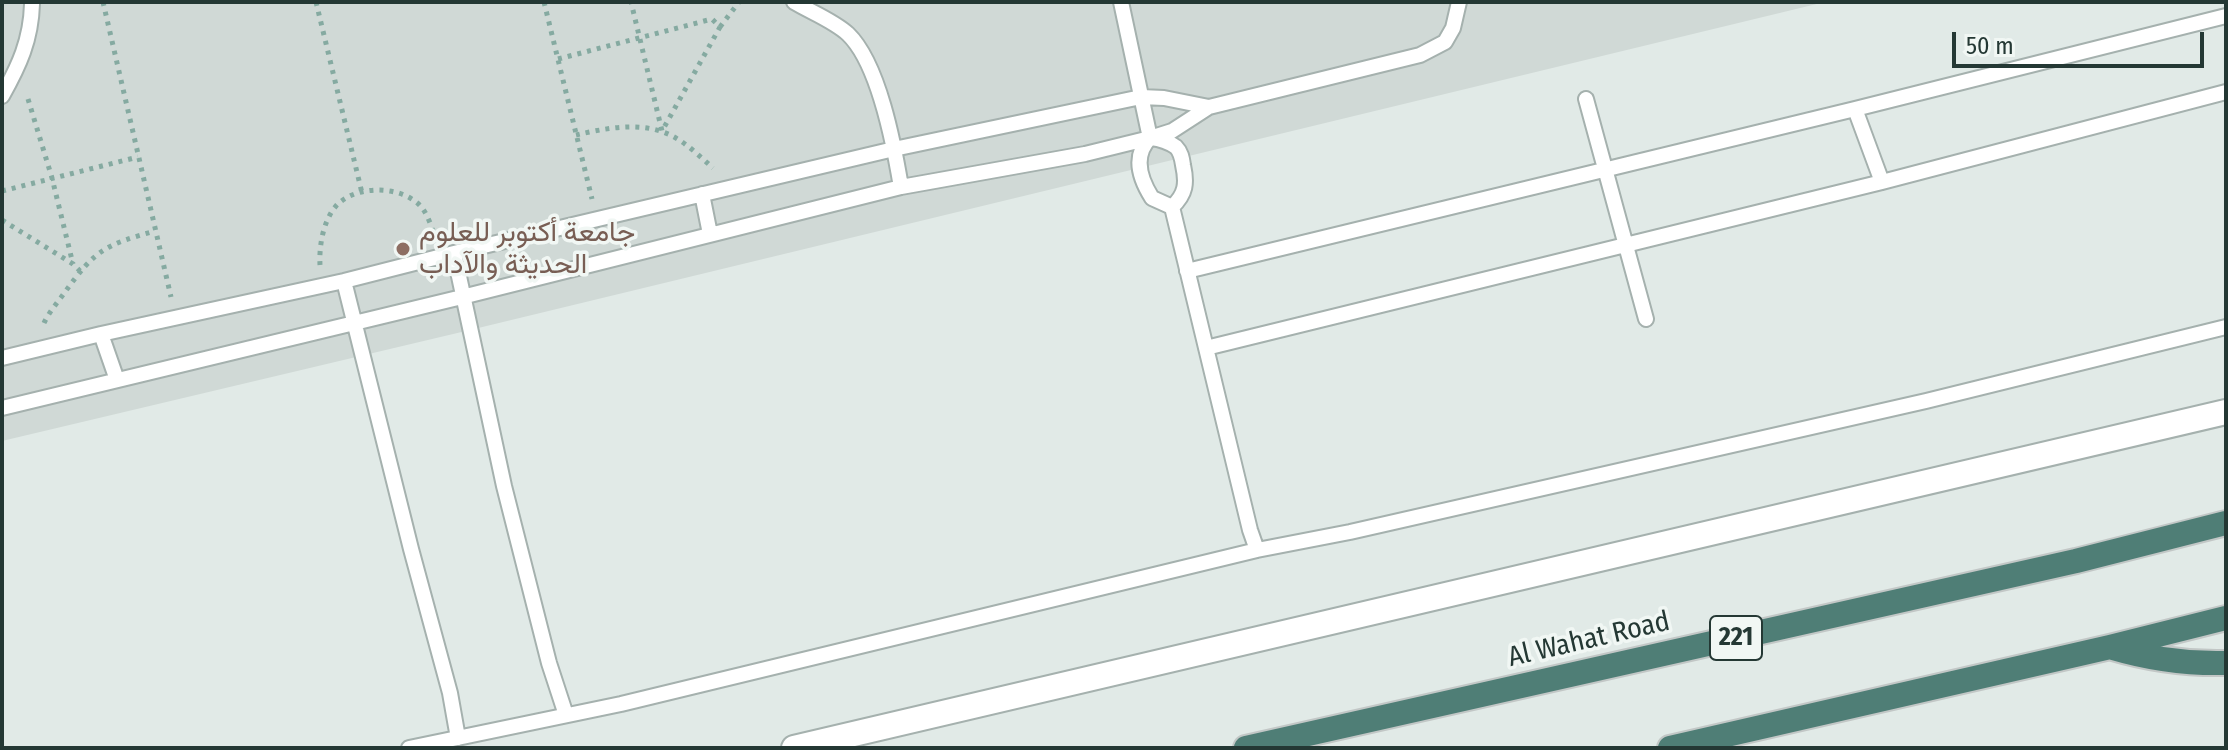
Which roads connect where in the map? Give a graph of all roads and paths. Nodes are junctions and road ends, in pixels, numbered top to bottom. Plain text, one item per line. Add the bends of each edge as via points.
1 (103, 2) edge
2 (316, 2) edge
3 (544, 2) edge
4 (631, 2) edge
5 (739, 2) edge
6 (794, 2) edge
7 (1121, 2) edge
8 (1459, 2) edge
9 (32, 4) dead end
10 (2226, 16) edge
11 (720, 27) junction
12 (641, 38) junction
13 (558, 59) junction
14 (19, 67) junction
15 (2226, 92) edge
16 (2, 96) edge
17 (1141, 97) junction
18 (1586, 99) dead end
19 (1209, 107) junction
20 (1855, 109) junction
21 (662, 131) junction
22 (576, 135) junction
23 (1150, 138) junction
24 (894, 149) junction
25 (138, 157) junction
26 (1605, 170) junction
27 (52, 178) junction
28 (1882, 182) junction
29 (901, 187) junction
30 (722, 189) junction
31 (2, 191) edge
32 (362, 193) junction
33 (702, 194) junction
34 (1172, 207) junction
35 (597, 219) junction
36 (2, 220) edge
37 (155, 231) junction
38 (710, 234) junction
39 (1625, 245) junction
40 (446, 255) junction
41 (73, 264) junction
42 (80, 271) junction
43 (1187, 271) junction
44 (344, 281) junction
45 (321, 286) junction
46 (462, 297) junction
47 (175, 317) junction
48 (1646, 319) dead end
49 (354, 322) junction
50 (2226, 327) edge
51 (101, 334) junction
52 (41, 348) junction
53 (1206, 348) junction
54 (2, 358) edge
55 (117, 380) junction
56 (2, 408) edge
57 (2226, 412) edge
58 (2226, 523) edge
59 (1257, 550) junction
60 (2226, 618) edge
61 (2110, 647) junction
62 (2226, 663) edge
63 (566, 715) junction
64 (458, 738) junction
65 (409, 748) edge
66 (794, 748) edge
67 (1246, 748) edge
68 (1670, 748) edge

1 - 25 path
2 - 32 path
3 - 13 path
4 - 12 path
5 - 11 path
6 - 24 lane via 846,32 861,50
7 - 17 lane
8 - 19 lane via 1445,42 1420,55
9 - 14 lane via 29,40
10 - 20 lane
11 - 12 path via 712,19
11 - 21 path
12 - 13 path
12 - 21 path
13 - 22 path
14 - 16 lane
14 - 27 path
15 - 28 lane
17 - 19 lane
17 - 23 lane
17 - 24 lane
18 - 26 lane
19 - 23 lane via 1172,131
20 - 26 lane
20 - 28 lane
21 - 22 path via 610,127
21 - 30 path via 714,169
22 - 35 path
23 - 29 lane
23 - 34 lane via 1140,150 1139,167 1152,198
23 - 34 lane via 1173,145 1182,157 1186,188
24 - 29 lane
24 - 30 lane
25 - 27 path
25 - 37 path
26 - 39 lane
26 - 43 lane
27 - 31 path
27 - 41 path
28 - 39 lane
29 - 38 lane
30 - 33 lane
32 - 40 path via 375,189 416,201
32 - 45 path via 335,207 323,230
33 - 35 lane
33 - 38 lane
34 - 43 lane
35 - 40 lane
36 - 41 path
37 - 42 path via 115,242
37 - 47 path
38 - 46 lane
39 - 48 lane
39 - 53 lane
40 - 44 lane
40 - 46 lane
41 - 42 path
42 - 52 path via 45,320
43 - 53 lane
44 - 45 lane
44 - 49 lane
45 - 47 lane
46 - 49 lane
46 - 63 lane via 519,547
47 - 51 lane
49 - 55 lane
49 - 64 lane
50 - 59 lane via 1895,409
51 - 52 lane
51 - 55 lane
52 - 54 lane
53 - 59 lane
55 - 56 lane
57 - 66 street
58 - 67 highway, Al Wahat Road / 221
59 - 63 lane
60 - 61 highway
61 - 62 highway via 2171,661
61 - 68 highway
63 - 64 lane
64 - 65 lane

